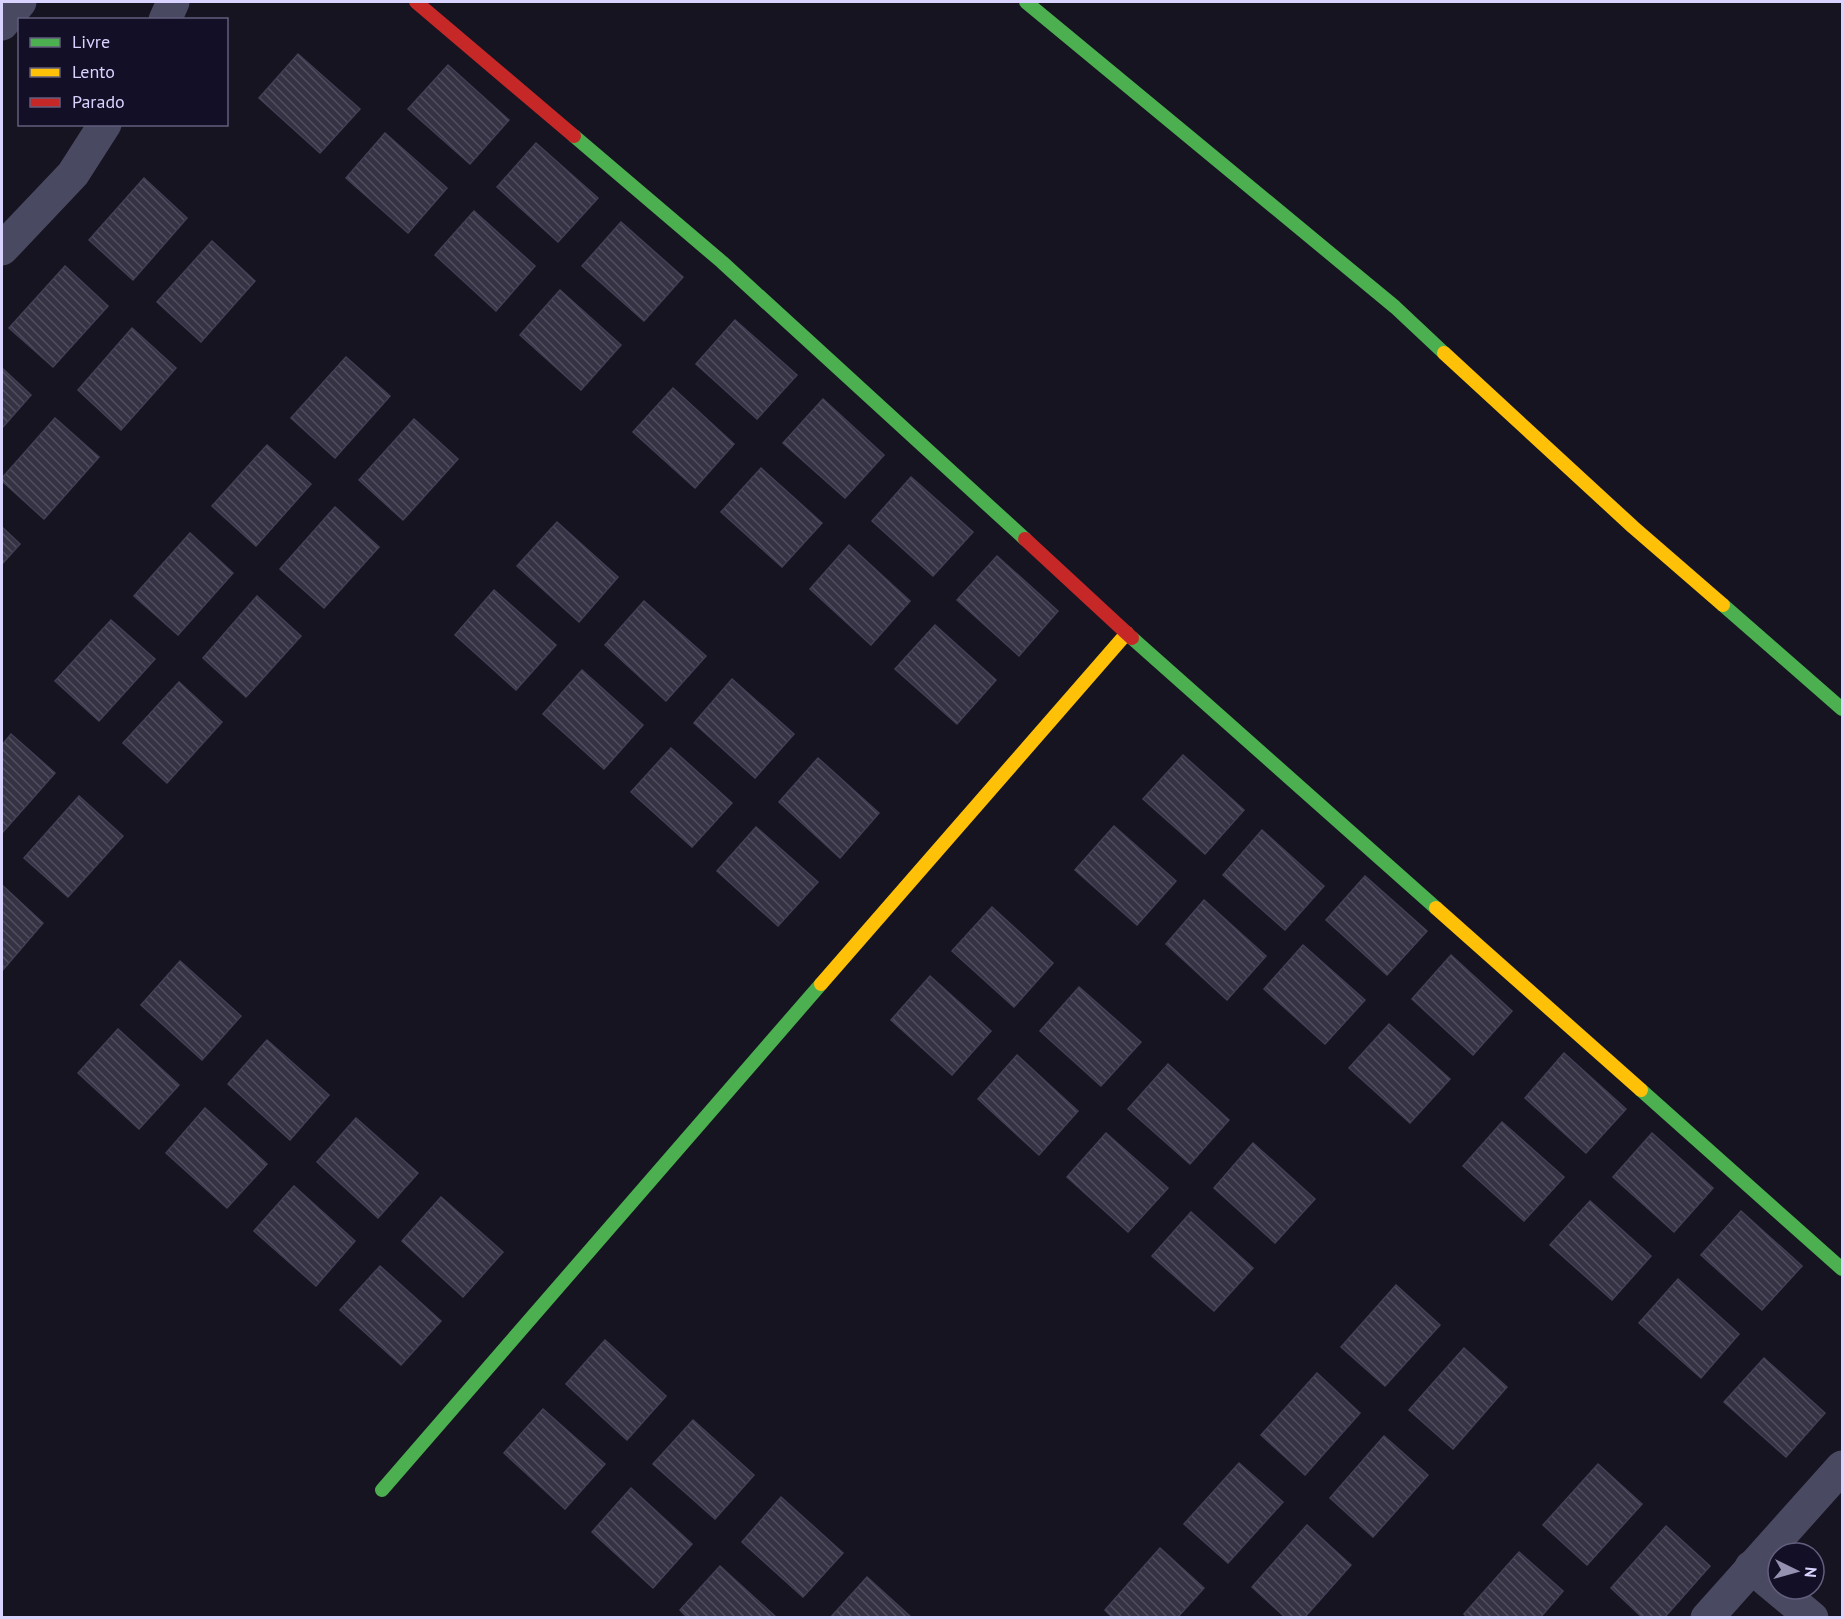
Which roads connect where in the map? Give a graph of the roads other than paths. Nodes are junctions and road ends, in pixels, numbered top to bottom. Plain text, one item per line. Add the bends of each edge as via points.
1 (20, 2) edge
2 (173, 2) edge
3 (416, 2) edge
4 (1026, 2) edge
5 (166, 18) edge
6 (2, 24) edge
7 (104, 126) edge
8 (2, 249) edge
9 (1127, 633) junction
10 (1842, 709) edge
11 (1842, 1269) edge
12 (1842, 1467) edge
13 (382, 1490) dead end
14 (1751, 1567) junction
15 (1707, 1617) edge
16 (1812, 1617) edge

1 - 6 street
2 - 5 street
3 - 9 street via 722,262
4 - 10 street via 1395,307 1633,527
7 - 8 street via 73,174
9 - 11 street
9 - 13 street
12 - 14 street
14 - 15 street
14 - 16 street

